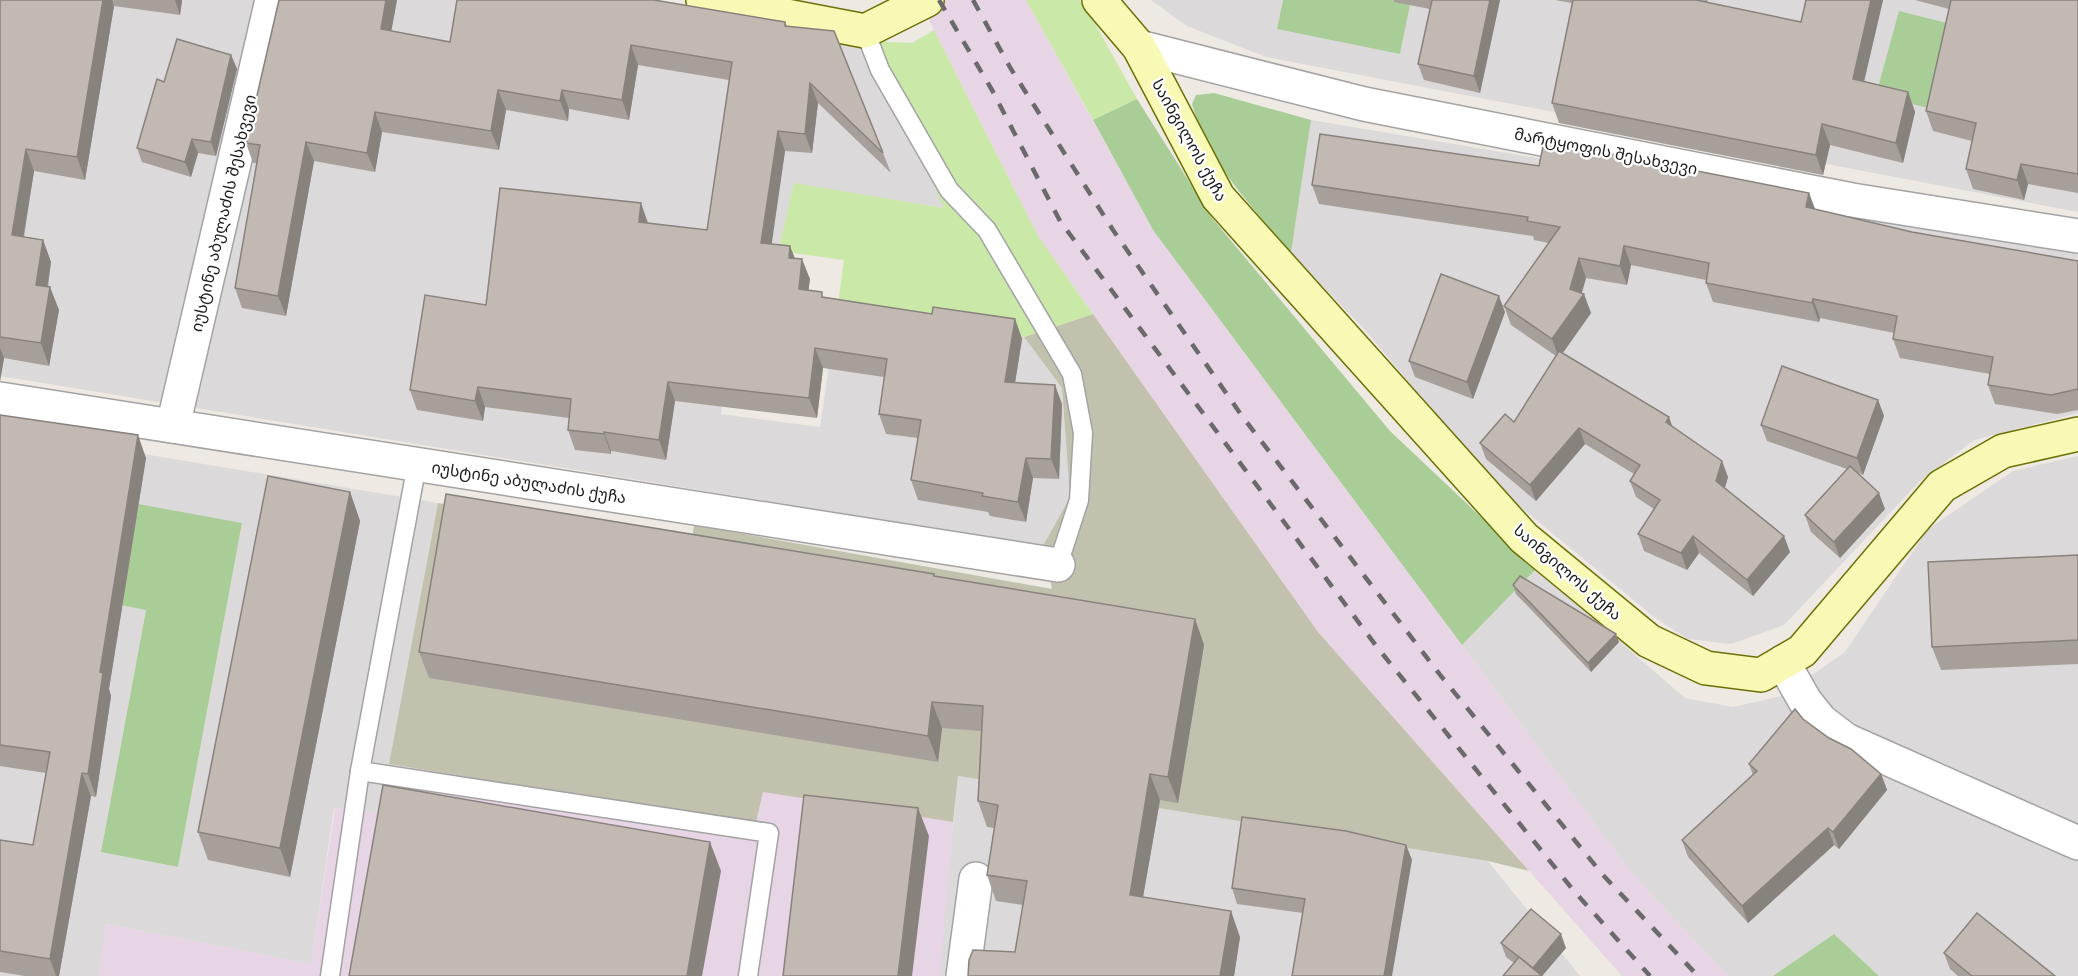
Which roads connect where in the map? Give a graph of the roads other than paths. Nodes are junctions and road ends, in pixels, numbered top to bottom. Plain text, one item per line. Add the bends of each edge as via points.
1 (272, 0) edge
2 (703, 0) edge
3 (927, 0) edge
4 (1099, 0) edge
5 (875, 26) junction
6 (1139, 46) junction
7 (2078, 236) edge
8 (0, 399) edge
9 (173, 426) junction
10 (2078, 434) edge
11 (417, 464) junction
12 (1058, 565) joint
13 (1783, 662) junction
14 (360, 771) junction
15 (2078, 843) edge
16 (976, 879) dead end
17 (330, 976) edge
18 (748, 976) edge
19 (963, 976) edge

1 - 9 street, იუსტინე აბულაძის შესახვევი
2 - 5 street
3 - 5 street
4 - 6 street, საინგილოს ქუჩა
5 - 12 lane via 880,70 950,190 987,230 1072,374 1083,433 1079,500
6 - 7 street, მარტყოფის შესახვევი via 1364,104 1852,200
6 - 13 street, საინგილოს ქუჩა via 1218,197 1524,538 1649,641 1706,668 1761,675
8 - 9 street, იუსტინე აბულაძის ქუჩა
9 - 11 street, იუსტინე აბულაძის ქუჩა
10 - 13 street, საინგილოს ქუჩა via 2003,451 1942,486 1802,651
11 - 12 street, იუსტინე აბულაძის ქუჩა
11 - 14 lane
13 - 15 street via 1821,721 1846,740
14 - 17 lane
14 - 18 lane via 769,833
16 - 19 street

